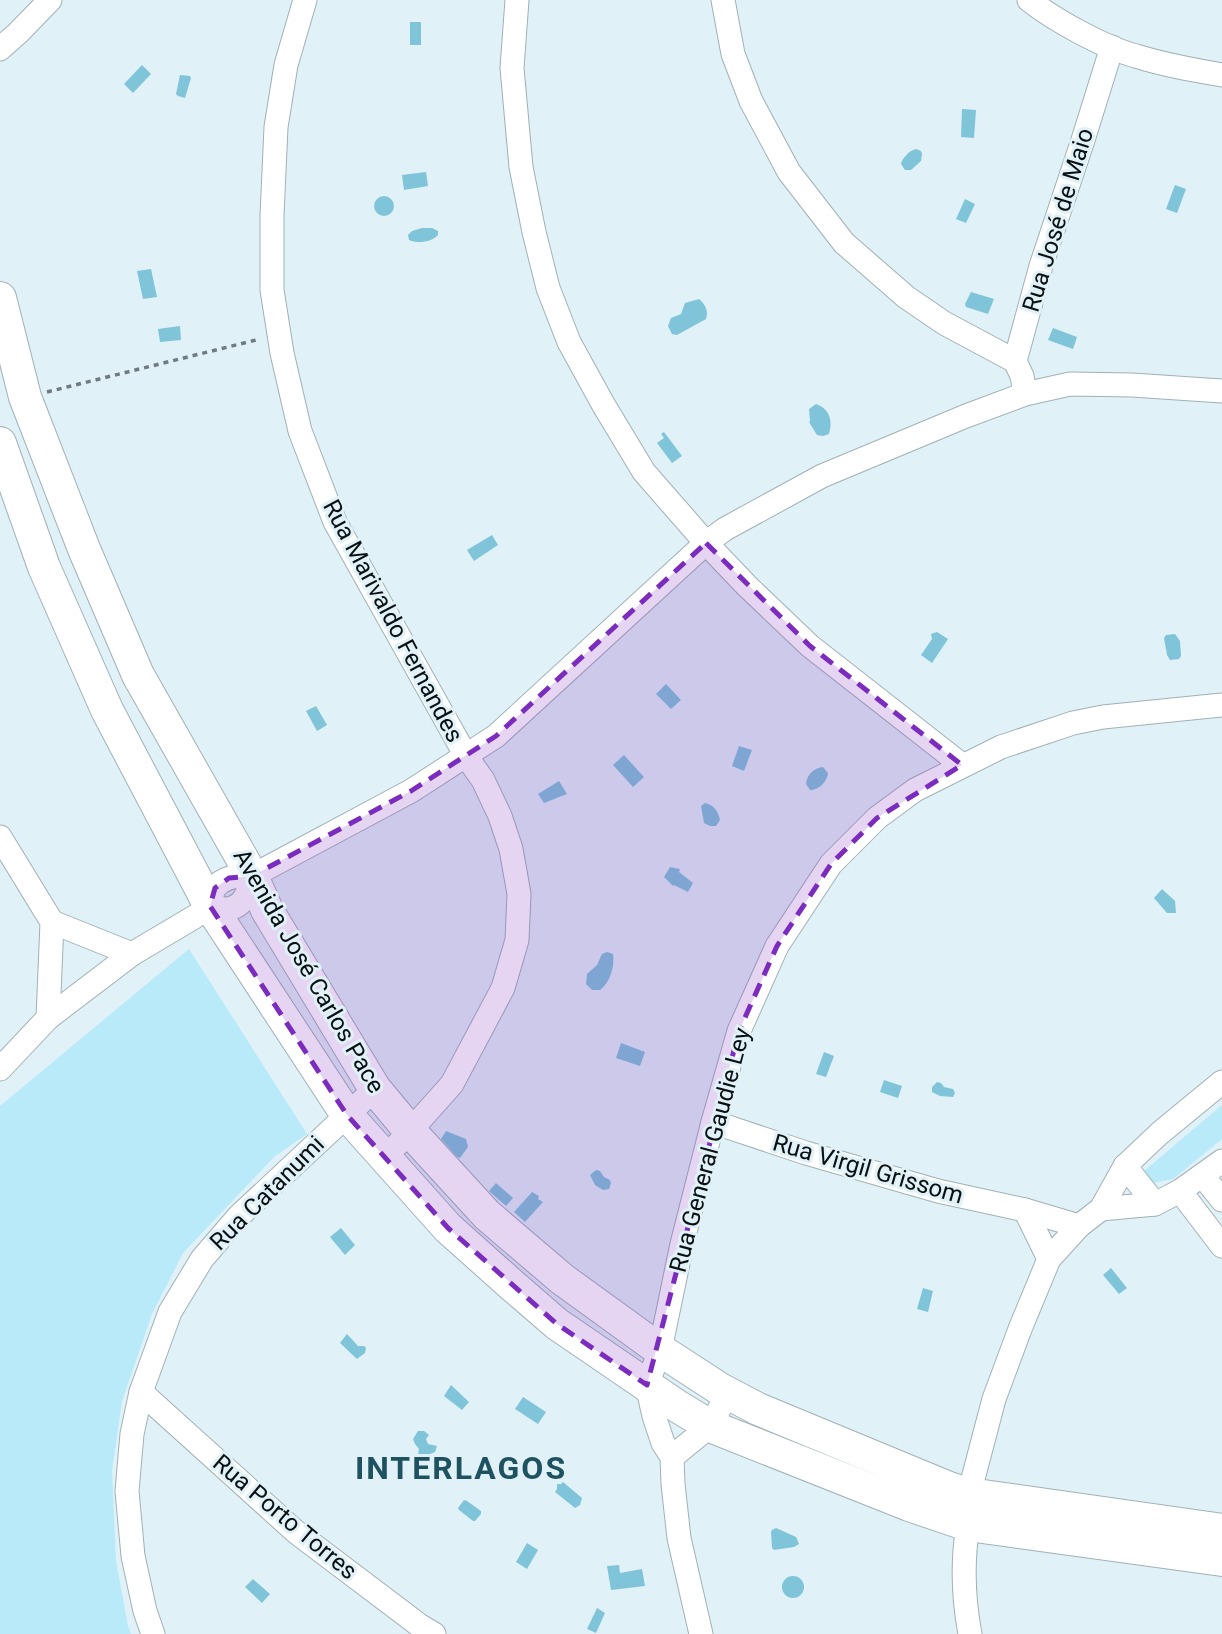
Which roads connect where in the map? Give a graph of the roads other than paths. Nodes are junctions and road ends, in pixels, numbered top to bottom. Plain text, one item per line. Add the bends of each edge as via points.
1 (50, 0) edge
2 (305, 0) edge
3 (517, 0) edge
4 (723, 0) edge
5 (1029, 0) edge
6 (1112, 47) junction
7 (0, 48) edge
8 (1222, 75) edge
9 (0, 299) edge
10 (1015, 361) junction
11 (1222, 391) edge
12 (1025, 394) junction
13 (0, 443) edge
14 (706, 542) junction
15 (1222, 705) edge
16 (466, 756) junction
17 (962, 765) junction
18 (0, 837) edge
19 (252, 876) junction
20 (210, 906) junction
21 (52, 922) junction
22 (132, 954) junction
23 (48, 1018) junction
24 (0, 1069) edge
25 (1222, 1082) edge
26 (375, 1089) junction
27 (346, 1115) junction
28 (713, 1122) junction
29 (410, 1131) junction
30 (384, 1157) junction
31 (1222, 1161) edge
32 (1125, 1166) junction
33 (1203, 1176) junction
34 (1180, 1191) junction
35 (1222, 1200) edge
36 (1155, 1203) junction
37 (1101, 1209) junction
38 (1024, 1210) junction
39 (1079, 1226) junction
40 (1222, 1246) edge
41 (1049, 1259) junction
42 (660, 1350) junction
43 (648, 1385) junction
44 (141, 1392) junction
45 (728, 1393) junction
46 (710, 1426) junction
47 (673, 1457) junction
48 (969, 1494) junction
49 (968, 1525) junction
50 (1222, 1530) edge
51 (1222, 1560) edge
52 (153, 1634) edge
53 (434, 1634) edge
54 (701, 1634) edge
55 (970, 1634) edge

1 - 7 street
2 - 16 street, Rua Marivaldo Fernandes via 286,65 276,127 272,290 282,354 300,431 335,522
3 - 14 street via 512,68 521,167 548,288 569,342 644,472
4 - 10 street via 733,54 751,100 789,172 844,243 906,297
5 - 6 street
6 - 8 street via 1133,56
6 - 10 street, Rua José de Maio
9 - 19 main road, Avenida José Carlos Pace via 25,397 138,675
10 - 12 street
11 - 12 street via 1070,384
12 - 14 street via 822,476
13 - 20 main road via 44,567 107,710
14 - 16 street via 496,736
14 - 17 street via 810,646
15 - 17 street, Rua General Gaudie Ley via 1073,723
16 - 19 street via 411,791
16 - 29 street, Rua Marivaldo Fernandes via 483,780 511,849 519,894 517,940 503,988 452,1084
17 - 28 street, Rua General Gaudie Ley via 915,790 877,818 831,864 777,946 739,1031
18 - 21 street
19 - 20 street via 243,902 228,909
19 - 26 main road, Avenida José Carlos Pace via 267,910
20 - 22 street
20 - 27 main road
21 - 22 street
21 - 23 street
22 - 23 street
23 - 24 street
25 - 32 street
26 - 27 street, Rua Catanumi
26 - 29 main road, Avenida José Carlos Pace
27 - 30 main road
27 - 44 street, Rua Catanumi via 239,1216 202,1259 170,1312
28 - 38 street, Rua Virgil Grissom via 937,1191
28 - 42 street, Rua General Gaudie Ley
29 - 30 street, Rua Marivaldo Fernandes
29 - 42 main road, Avenida José Carlos Pace via 487,1215 562,1279
30 - 43 main road via 448,1228 513,1286 557,1324
31 - 33 street
32 - 36 street
32 - 37 street
33 - 34 street
33 - 35 street
34 - 36 street
34 - 40 street
36 - 37 street
37 - 39 street
38 - 39 street, Rua Virgil Grissom
38 - 41 street
39 - 41 street
41 - 48 street via 994,1399
42 - 43 street, Rua General Gaudie Ley
42 - 45 main road, Avenida José Carlos Pace
43 - 46 main road
43 - 47 street via 663,1443
44 - 52 street, Rua Catanumi via 127,1491 133,1556
44 - 53 street, Rua Porto Torres via 296,1532
45 - 46 street
45 - 48 main road, Avenida José Carlos Pace
46 - 47 street
46 - 49 main road
47 - 54 street via 679,1538
48 - 50 main road, Avenida José Carlos Pace
49 - 51 main road
49 - 55 street via 963,1586

